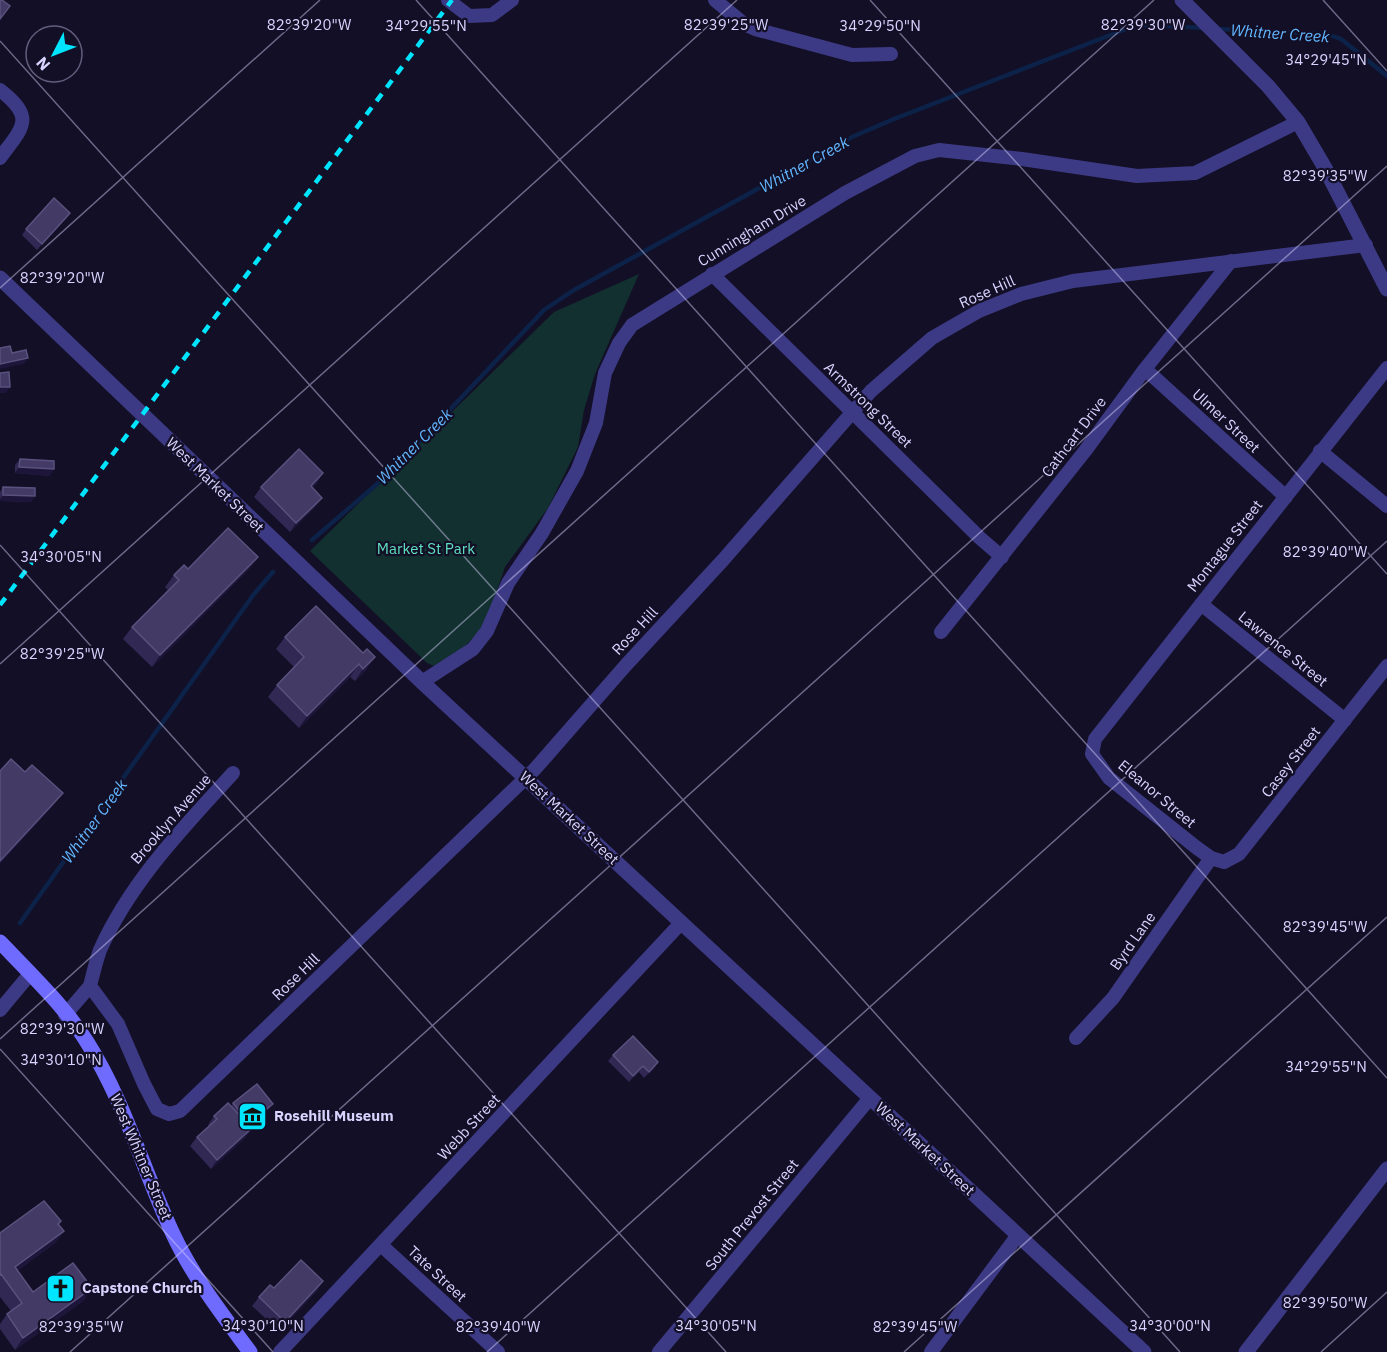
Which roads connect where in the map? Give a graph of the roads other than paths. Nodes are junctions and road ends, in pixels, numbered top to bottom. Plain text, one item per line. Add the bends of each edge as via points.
1 (448, 0) edge
2 (512, 0) edge
3 (715, 0) edge
4 (1182, 0) edge
5 (891, 54) dead end
6 (0, 90) edge
7 (1298, 122) junction
8 (0, 158) edge
9 (1366, 245) junction
10 (1231, 261) junction
11 (712, 274) junction
12 (0, 278) edge
13 (1386, 286) edge
14 (1387, 368) edge
15 (1145, 369) junction
16 (852, 413) junction
17 (1320, 452) junction
18 (1286, 497) junction
19 (1387, 506) edge
20 (1002, 557) junction
21 (1200, 604) junction
22 (941, 632) dead end
23 (1387, 666) edge
24 (422, 682) junction
25 (1345, 720) junction
26 (1094, 747) joint
27 (233, 773) dead end
28 (526, 778) junction
29 (1211, 858) junction
30 (681, 923) junction
31 (0, 942) edge
32 (30, 974) junction
33 (90, 986) junction
34 (0, 1010) edge
35 (65, 1015) junction
36 (1076, 1038) dead end
37 (870, 1098) junction
38 (1387, 1169) edge
39 (1018, 1235) junction
40 (381, 1245) junction
41 (250, 1352) edge
42 (280, 1352) edge
43 (498, 1352) edge
44 (659, 1352) edge
45 (931, 1352) edge
46 (1144, 1352) edge
47 (1246, 1352) edge

1 - 2 street via 468,16 492,15
3 - 5 street via 755,29 852,55
4 - 7 street via 1268,86
6 - 8 street via 17,103 23,117 20,132
7 - 9 street
7 - 11 street, Cunningham Drive via 1195,173 1137,176 939,150 915,156 845,193
9 - 10 street, Rose Hill
9 - 13 street
10 - 15 street, Cathcart Drive
10 - 16 street, Rose Hill via 1073,281 979,310 932,338 871,391
11 - 16 street, Armstrong Street
11 - 24 street, Cunningham Drive via 632,325 619,343 605,373 596,423 578,471 508,583 487,631 473,649
12 - 24 street, West Market Street
14 - 17 street, Montague Street
15 - 18 street, Ulmer Street
15 - 20 street, Cathcart Drive
16 - 20 street, Armstrong Street
16 - 28 street, Rose Hill
17 - 18 street, Montague Street
17 - 19 street
18 - 21 street, Montague Street
20 - 22 street, Cathcart Drive
21 - 25 street, Lawrence Street
21 - 26 street, Montague Street via 1095,739
23 - 25 street, Casey Street
24 - 28 street, West Market Street
25 - 29 street, Casey Street via 1239,854 1224,862
26 - 29 street, Eleanor Street via 1092,753 1109,778
27 - 33 street, Brooklyn Avenue via 167,844 135,886 100,951
28 - 30 street, West Market Street
28 - 33 street, Rose Hill via 180,1111 169,1114 157,1109 118,1024
29 - 36 street, Byrd Lane via 1113,998
30 - 37 street, West Market Street
30 - 40 street, Webb Street
31 - 32 main road, West Whitner Street
32 - 34 street
32 - 35 main road, West Whitner Street
33 - 35 street
35 - 41 main road, West Whitner Street via 86,1040 119,1100 173,1234 203,1289
37 - 39 street, West Market Street
37 - 44 street, South Prevost Street
38 - 47 street
39 - 45 street
39 - 46 street, West Market Street
40 - 42 street, Webb Street
40 - 43 street, Tate Street

